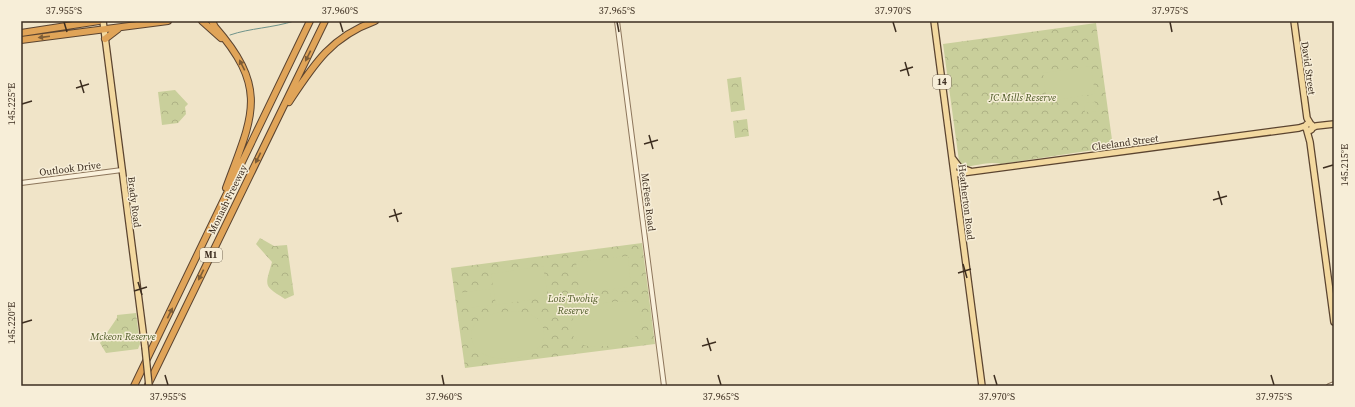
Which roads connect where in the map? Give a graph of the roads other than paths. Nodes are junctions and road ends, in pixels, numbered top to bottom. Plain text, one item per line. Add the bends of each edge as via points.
1 (99, 21) edge
2 (103, 21) edge
3 (168, 21) edge
4 (202, 21) edge
5 (212, 21) edge
6 (310, 21) edge
7 (325, 21) edge
8 (375, 21) edge
9 (617, 21) edge
10 (934, 21) edge
11 (1294, 21) edge
12 (91, 22) edge
13 (119, 28) junction
14 (104, 30) junction
15 (95, 31) junction
16 (21, 33) edge
17 (21, 40) edge
18 (226, 40) junction
19 (105, 41) junction
20 (275, 123) junction
21 (1334, 124) edge
22 (1309, 126) junction
23 (952, 157) junction
24 (122, 170) junction
25 (970, 172) junction
26 (954, 174) junction
27 (21, 183) edge
28 (213, 225) junction
29 (1334, 322) edge
30 (1334, 384) edge
31 (134, 386) edge
32 (148, 386) edge
33 (664, 386) edge
34 (982, 386) edge
35 (1329, 386) edge

1 - 12 highway
2 - 14 main road, Brady Road
3 - 13 highway
4 - 18 highway
5 - 18 highway
6 - 28 highway, Monash Freeway / M1
7 -> 20 highway, Monash Freeway / M1
8 - 20 highway via 345,35 328,49 305,77
9 - 33 street, McFees Road
10 - 23 main road, Heatherton Road / 14
11 - 22 main road, David Street
12 - 16 highway
13 - 14 highway
13 - 19 highway
14 - 15 highway
14 - 19 main road, Brady Road
15 -> 17 highway
15 - 19 highway
28 -> 18 highway via 248,128 252,109 249,80 241,62
19 - 24 main road, Brady Road
20 -> 32 highway, Monash Freeway / M1
21 - 22 main road, Cleeland Street
22 - 25 main road, Cleeland Street
22 - 29 main road, David Street
23 - 25 main road via 959,167
23 - 26 main road, Heatherton Road / 14
24 - 27 street, Outlook Drive
24 - 32 main road, Brady Road, bridge
25 - 26 main road, Cleeland Street
26 - 34 main road, Heatherton Road / 14
31 -> 28 highway, Monash Freeway / M1
30 - 35 street

